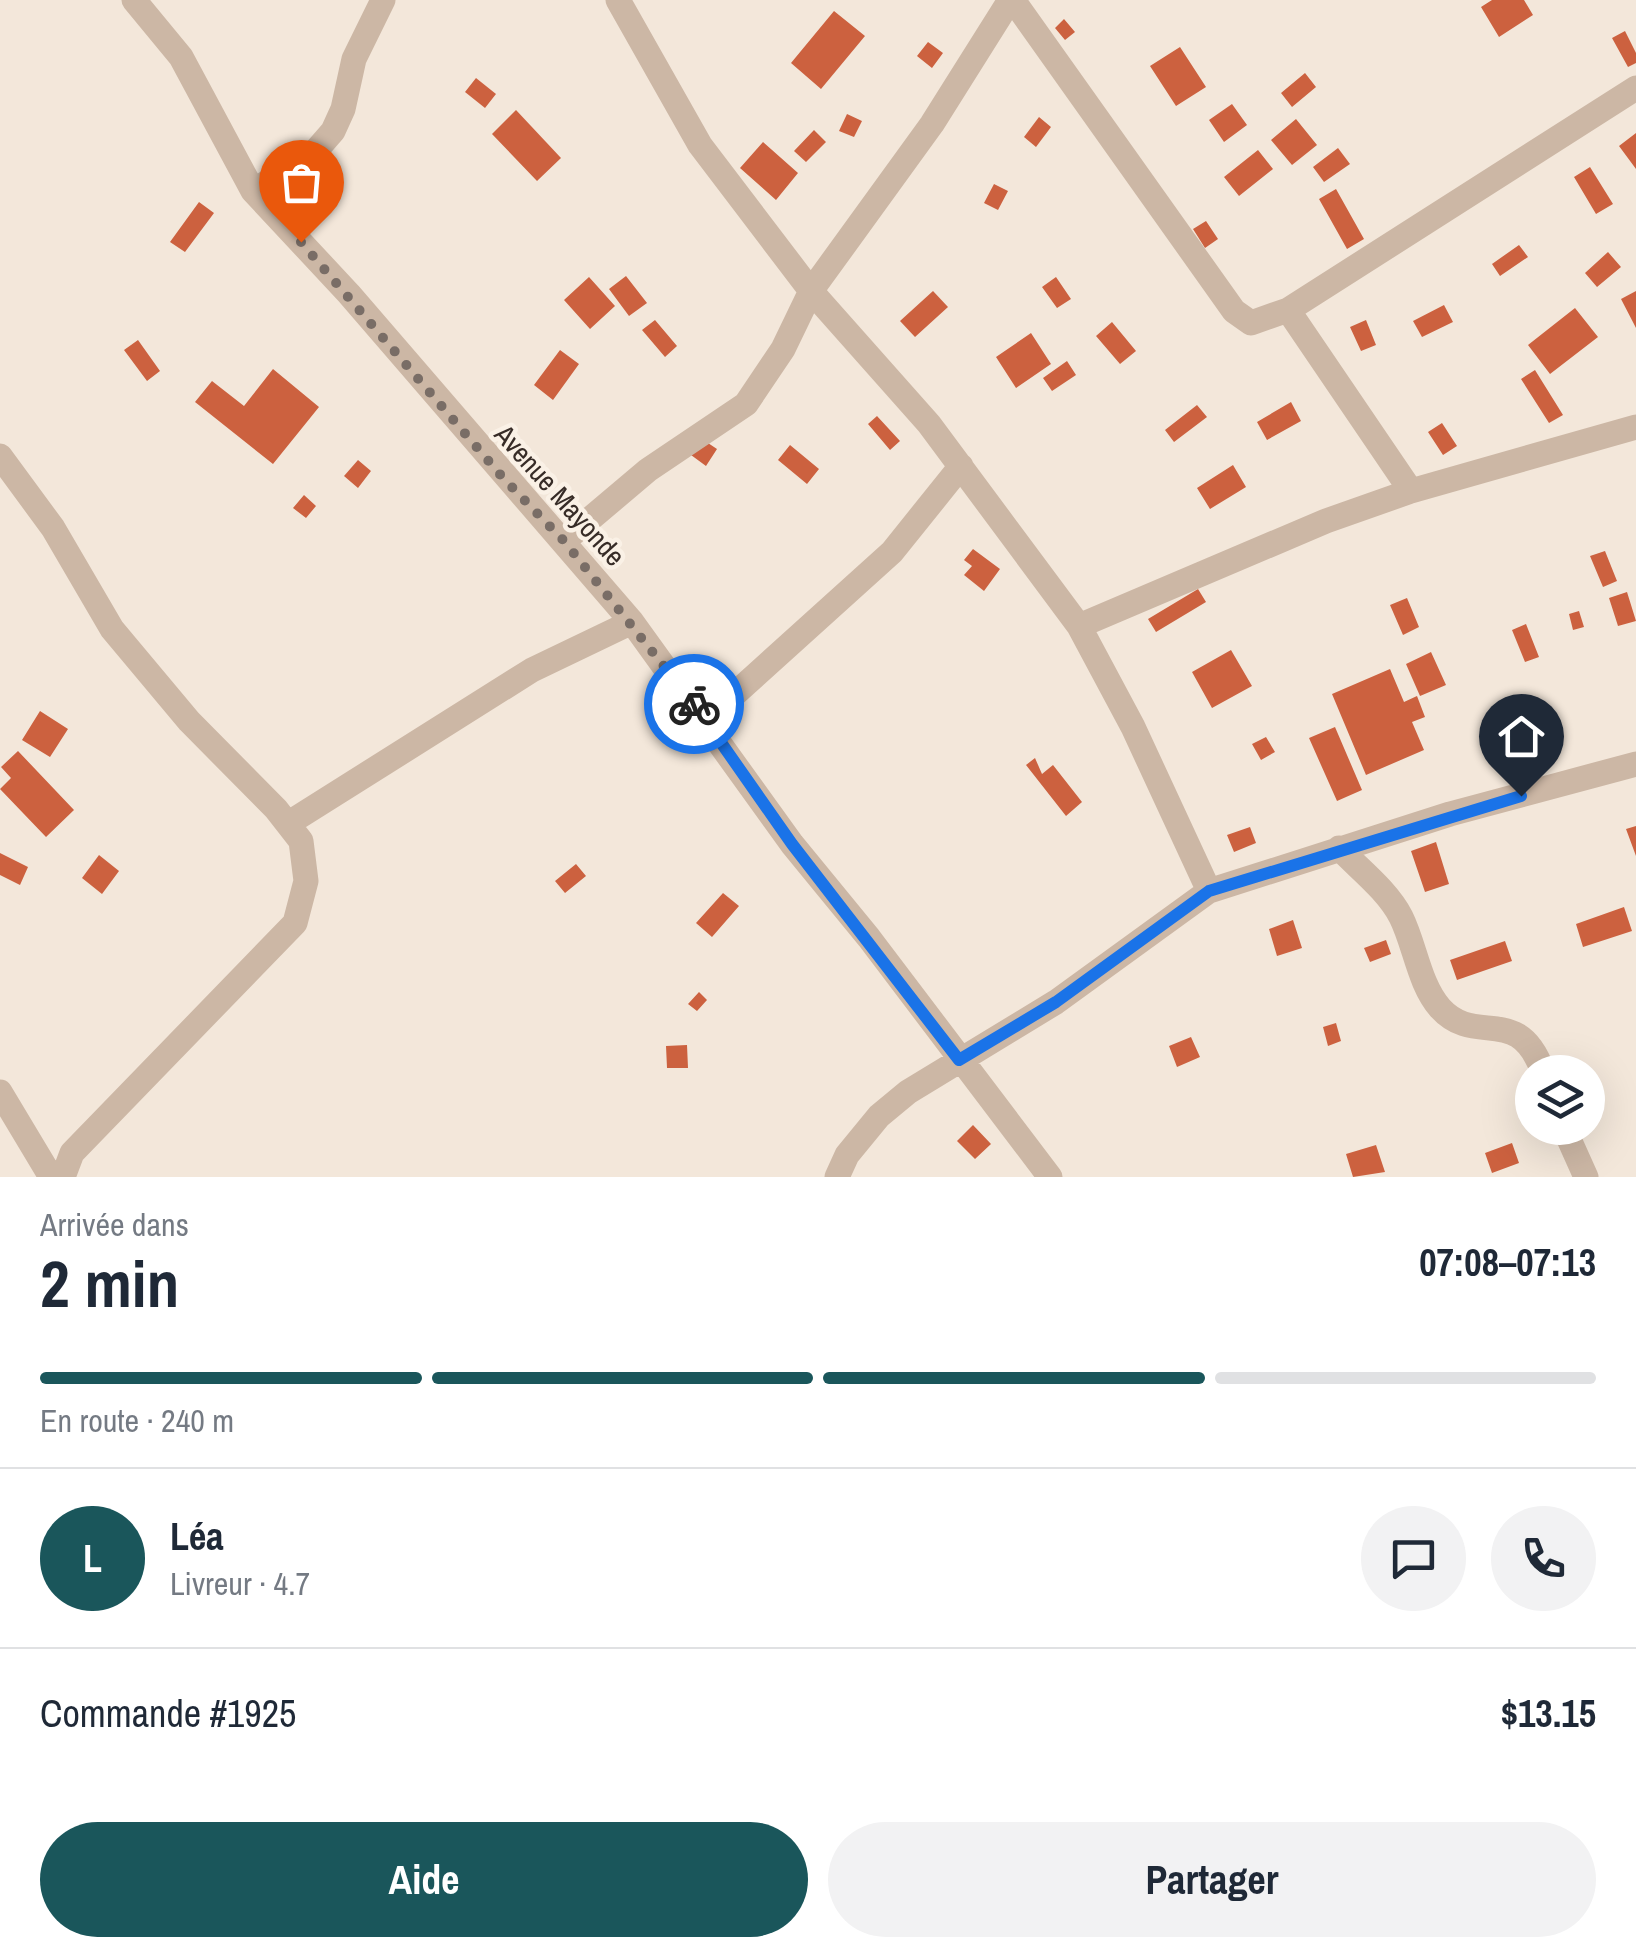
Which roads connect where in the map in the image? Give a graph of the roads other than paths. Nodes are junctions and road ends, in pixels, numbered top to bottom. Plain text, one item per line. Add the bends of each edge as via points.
1 (134, 0) edge
2 (383, 0) edge
3 (618, 0) edge
4 (1012, 0) edge
5 (1636, 88) edge
6 (252, 191) junction
7 (811, 291) junction
8 (1288, 310) junction
9 (1636, 428) edge
10 (0, 456) edge
11 (960, 466) junction
12 (1412, 491) junction
13 (564, 541) junction
14 (632, 622) junction
15 (1080, 626) junction
16 (706, 720) junction
17 (1636, 764) edge
18 (289, 823) junction
19 (1339, 848) junction
20 (1209, 891) junction
21 (1537, 1055) edge
22 (959, 1060) junction
23 (0, 1092) edge
24 (1572, 1145) edge
25 (51, 1177) edge
26 (63, 1177) edge
27 (836, 1177) edge
28 (1050, 1177) edge
29 (1586, 1177) edge

1 - 6 street, Avenue Mayonde via 181,57
2 - 6 street via 354,59 332,131 313,154
3 - 7 street via 700,145
4 - 7 street
4 - 8 street via 1234,311 1252,324
5 - 8 street
6 - 13 street, Avenue Mayonde
7 - 11 street
7 - 13 street via 783,350 746,404 648,470
8 - 12 street
9 - 12 street
10 - 18 street via 53,528 112,630 188,721
11 - 15 street
11 - 16 street via 860,584
12 - 15 street
13 - 14 street, Avenue Mayonde
14 - 16 street, Avenue Mayonde
14 - 18 street via 532,670
15 - 20 street
16 - 22 street, Avenue Mayonde via 792,844
17 - 19 street
18 - 26 street via 306,859 294,923 72,1153
19 - 20 street
19 - 21 street via 1391,902 1442,1011 1458,1022 1522,1036
20 - 22 street via 1056,1002
22 - 27 street via 878,1116
22 - 28 street, Avenue Mayonde
23 - 25 street
24 - 29 street

